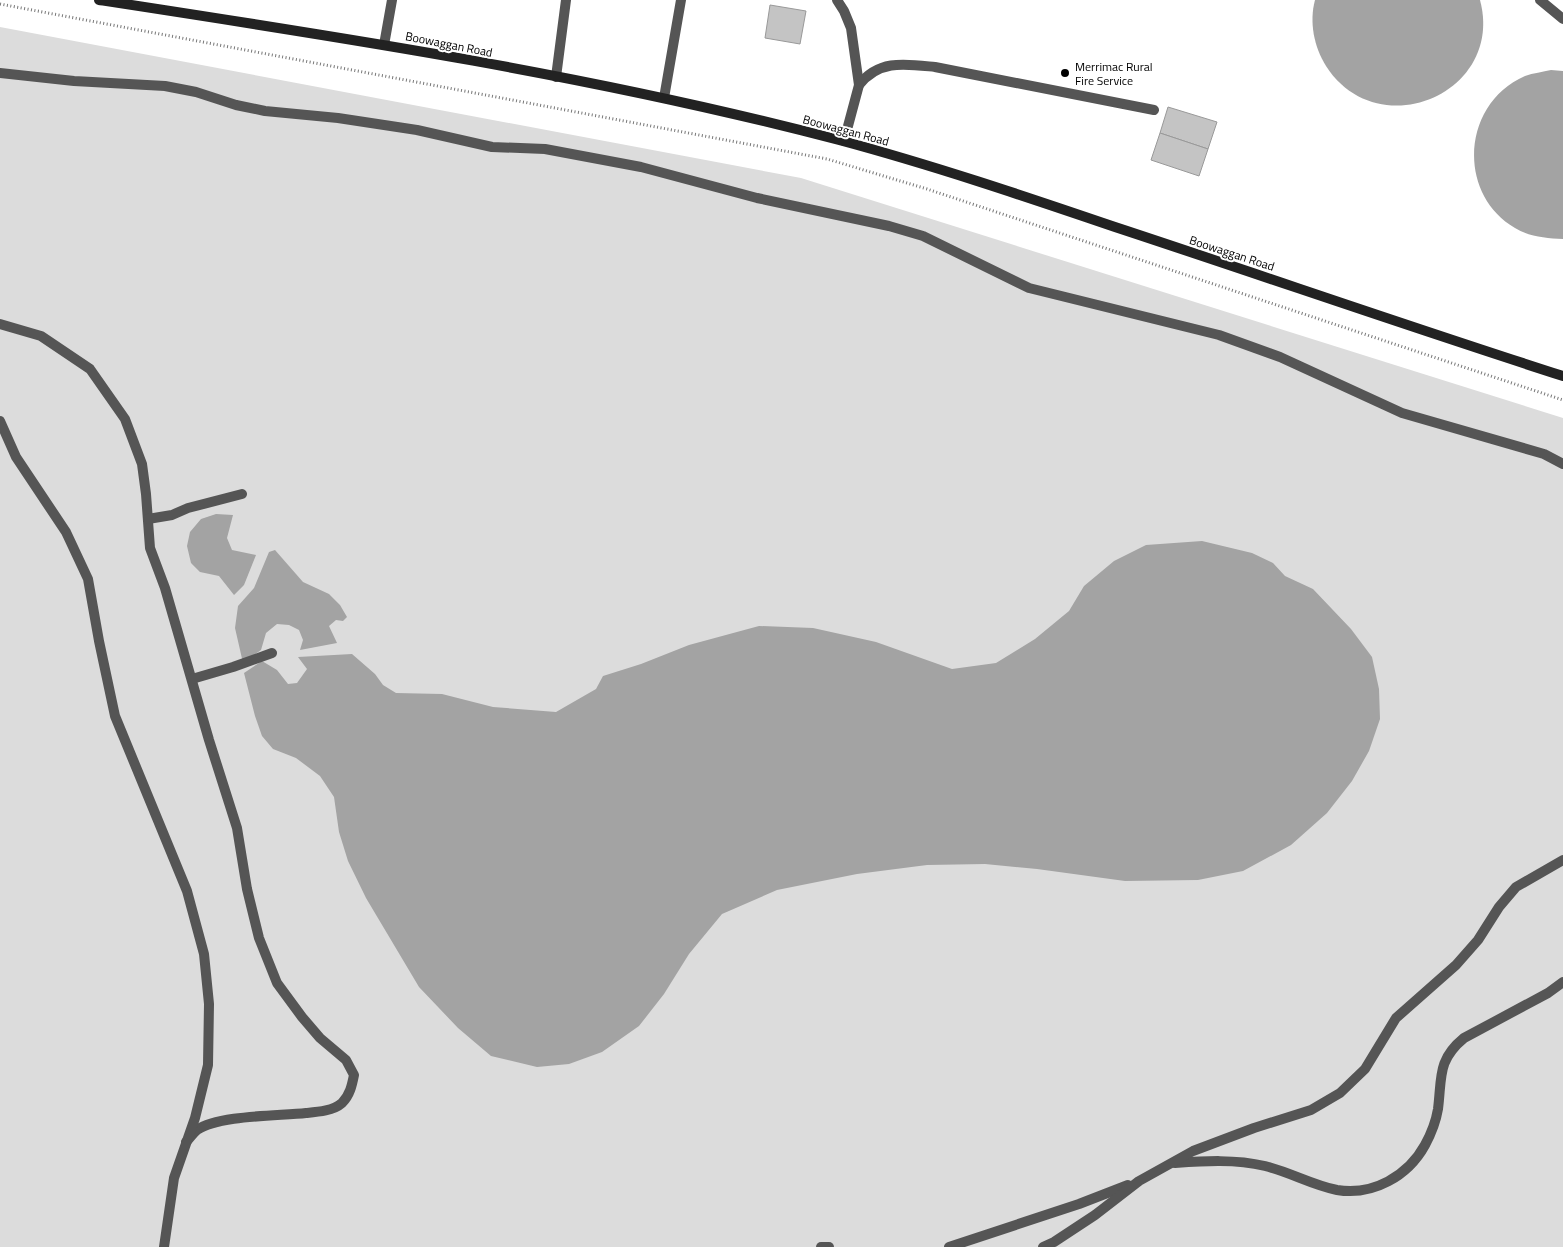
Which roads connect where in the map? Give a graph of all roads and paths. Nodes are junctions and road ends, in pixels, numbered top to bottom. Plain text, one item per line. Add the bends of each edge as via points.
1 (99, 0) edge
2 (392, 0) edge
3 (566, 0) edge
4 (682, 0) edge
5 (837, 0) edge
6 (1540, 0) edge
7 (0, 4) edge
8 (1563, 19) edge
9 (384, 45) junction
10 (0, 73) edge
11 (556, 77) junction
12 (859, 85) junction
13 (664, 98) junction
14 (1154, 110) dead end
15 (844, 141) junction
16 (0, 324) edge
17 (1563, 376) edge
18 (1563, 400) edge
19 (0, 422) edge
20 (1563, 464) edge
21 (242, 494) dead end
22 (148, 519) junction
23 (272, 652) dead end
24 (192, 679) junction
25 (1563, 860) edge
26 (1563, 982) edge
27 (202, 1088) junction
28 (218, 1122) junction
29 (186, 1142) junction
30 (1171, 1163) junction
31 (1139, 1181) junction
32 (164, 1247) edge
33 (820, 1247) edge
34 (829, 1247) edge
35 (949, 1247) edge
36 (1043, 1247) edge

1 - 9 main road, Boowaggan Road
2 - 9 lane
3 - 11 lane
4 - 13 lane
5 - 12 lane via 851,28
6 - 8 lane
7 - 18 path via 827,159 927,189
9 - 11 main road, Boowaggan Road
10 - 20 lane via 165,86 265,111 417,130 492,147 545,149 641,167 757,198 888,226 923,236 1029,288 1219,336 1280,357 1402,413 1544,454
11 - 13 main road, Boowaggan Road
12 - 14 lane via 884,67 899,64 935,67
12 - 15 lane
13 - 15 main road, Boowaggan Road
15 - 17 main road, Boowaggan Road via 1058,208
16 - 22 lane via 41,336 90,369 126,419 142,464
19 - 27 lane via 16,457 66,532 88,579 115,716 187,891 204,954 209,1004 208,1065
21 - 22 lane
22 - 24 lane via 150,548
23 - 24 lane
24 - 28 lane via 237,828 259,938 277,983 320,1038 346,1060 354,1075 350,1091 342,1103 329,1110
25 - 30 lane via 1516,886 1478,940 1456,965 1396,1018 1365,1069 1340,1093 1311,1110 1193,1151
26 - 30 lane via 1454,1046 1443,1065 1438,1111 1430,1137 1419,1157 1382,1185 1364,1190 1338,1190 1291,1173 1235,1161
27 - 28 lane via 202,1115 207,1120
27 - 29 lane
28 - 29 lane via 197,1130
29 - 32 lane via 174,1178
30 - 31 lane
31 - 35 lane
31 - 36 lane via 1095,1215
33 - 34 lane

